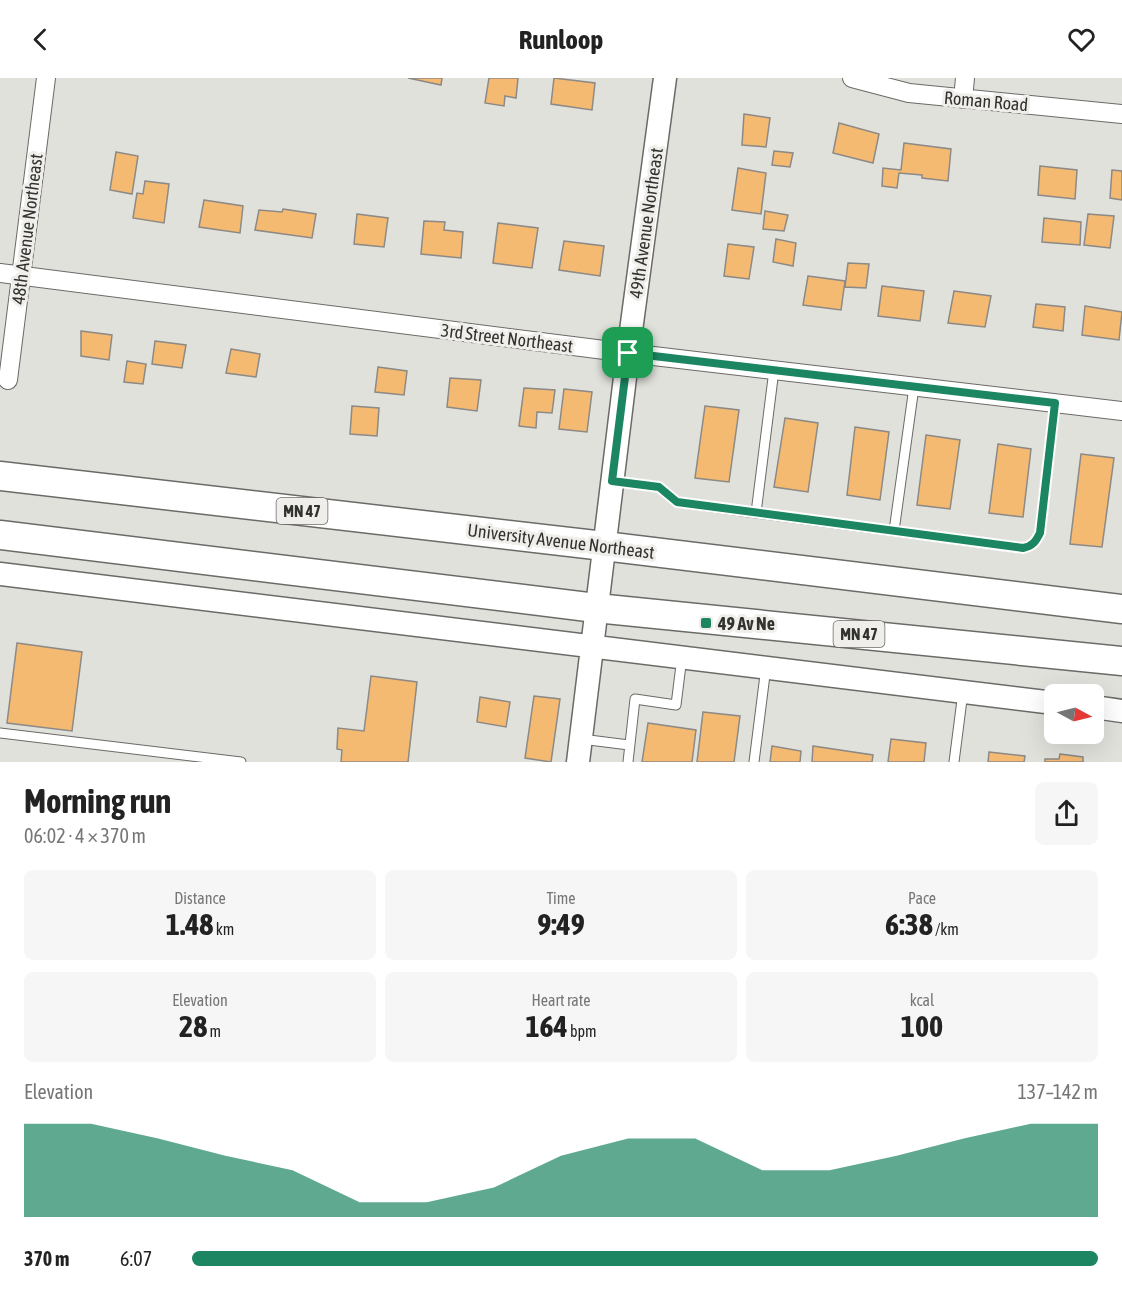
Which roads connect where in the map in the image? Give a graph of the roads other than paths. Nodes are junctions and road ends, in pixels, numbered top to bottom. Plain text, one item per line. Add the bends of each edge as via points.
1 (46, 78) edge
2 (665, 78) edge
3 (852, 78) edge
4 (965, 78) edge
5 (963, 99) junction
6 (1122, 114) edge
7 (0, 273) edge
8 (21, 276) junction
9 (628, 353) junction
10 (774, 370) junction
11 (8, 380) dead end
12 (914, 387) junction
13 (1055, 403) junction
14 (1122, 411) edge
15 (0, 476) edge
16 (612, 481) junction
17 (756, 513) junction
18 (894, 531) junction
19 (0, 535) edge
20 (604, 546) junction
21 (0, 574) edge
22 (596, 608) junction
23 (1122, 609) edge
24 (592, 646) junction
25 (682, 657) junction
26 (1122, 661) edge
27 (766, 667) junction
28 (963, 692) junction
29 (1044, 702) edge
30 (1104, 708) edge
31 (1122, 711) edge
32 (0, 733) edge
33 (581, 739) junction
34 (630, 746) junction
35 (241, 762) edge
36 (578, 762) edge
37 (628, 762) edge
38 (754, 762) edge
39 (954, 762) edge

1 - 8 street, 48th Avenue Northeast
2 - 9 street, 49th Avenue Northeast
3 - 5 street, Roman Road via 909,93
4 - 5 street
5 - 6 street, Roman Road
7 - 8 street, 3rd Street Northeast
8 - 9 street, 3rd Street Northeast
8 - 11 street, 48th Avenue Northeast
9 - 10 street, 3rd Street Northeast
9 - 16 street, 49th Avenue Northeast
10 - 12 street, 3rd Street Northeast
10 - 17 lane
12 - 13 street, 3rd Street Northeast
12 - 18 lane
13 - 14 street, 3rd Street Northeast
13 - 18 lane via 1040,533 1030,547
15 - 20 main road, University Avenue Northeast / MN 47
16 - 17 lane via 659,487 677,502
16 - 20 street, 49th Avenue Northeast
17 - 18 lane
19 - 22 main road, MN 47
20 - 22 street, 49th Avenue Northeast
20 - 23 main road, University Avenue Northeast / MN 47
21 - 24 street
22 - 24 street, 49th Avenue Northeast
22 - 26 main road, MN 47
24 - 25 street
24 - 33 street, 49th Avenue Northeast
25 - 27 street
25 - 34 lane via 676,705 635,699
27 - 28 street
27 - 38 lane
28 - 29 street
28 - 39 lane
30 - 31 street
32 - 35 lane
33 - 34 lane
33 - 36 street, 49th Avenue Northeast
34 - 37 lane

